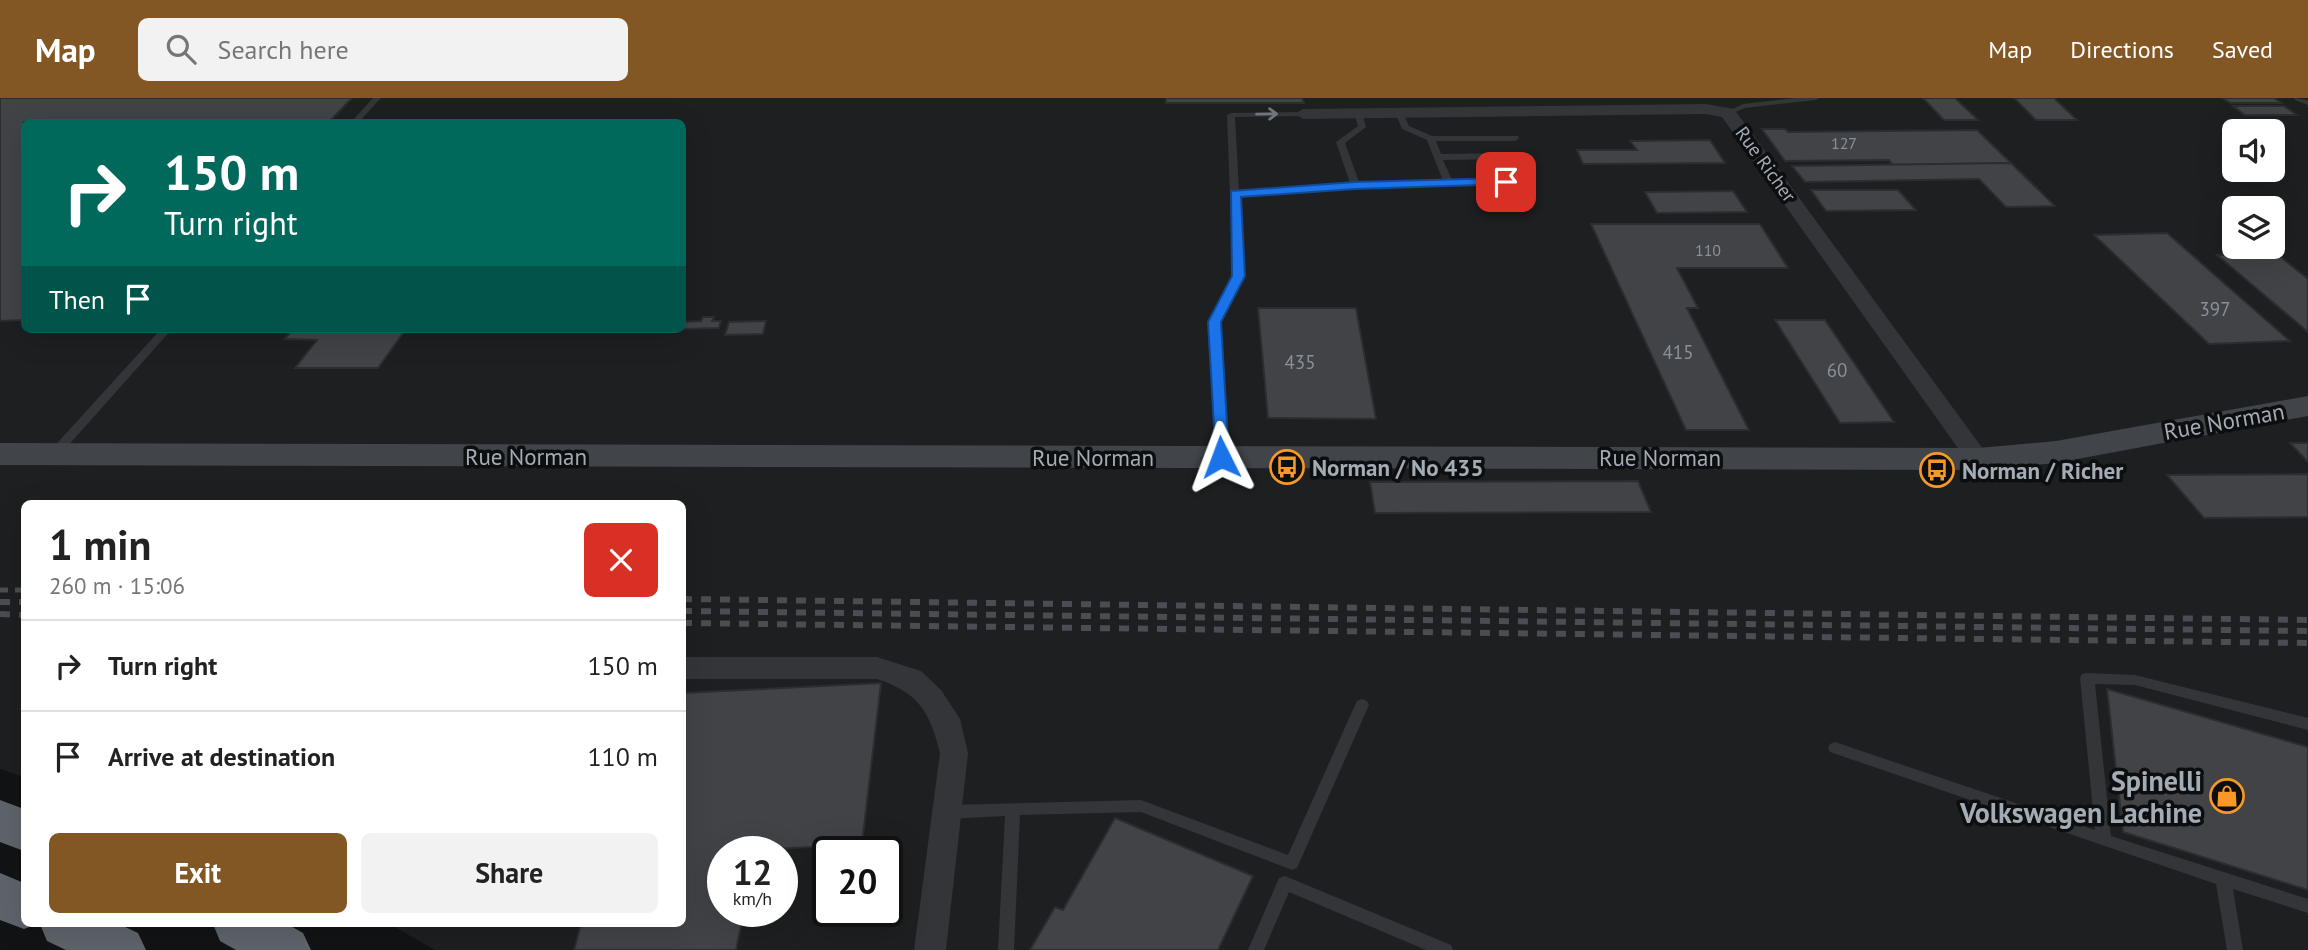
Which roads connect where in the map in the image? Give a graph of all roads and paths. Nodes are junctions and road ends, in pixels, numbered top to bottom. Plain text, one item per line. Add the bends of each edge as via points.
1 (377, 98) edge
2 (1816, 98) edge
3 (2298, 98) edge
4 (2308, 103) edge
5 (1399, 112) junction
6 (1728, 113) junction
7 (1303, 114) joint
8 (358, 119) edge
9 (1360, 120) junction
10 (1515, 138) dead end
11 (1431, 139) junction
12 (1507, 156) dead end
13 (1438, 158) junction
14 (1506, 182) dead end
15 (1448, 183) junction
16 (1355, 185) junction
17 (1235, 194) junction
18 (163, 333) edge
19 (2308, 406) edge
20 (0, 454) edge
21 (54, 454) junction
22 (1221, 457) junction
23 (1978, 458) junction
24 (686, 667) edge
25 (1362, 705) dead end
26 (2308, 724) edge
27 (1835, 748) dead end
28 (1013, 809) junction
29 (948, 812) junction
30 (0, 821) edge
31 (21, 829) edge
32 (2104, 840) junction
33 (1292, 863) junction
34 (2223, 879) junction
35 (1285, 883) junction
36 (0, 896) edge
37 (21, 905) edge
38 (2308, 906) edge
39 (71, 927) edge
40 (243, 927) edge
41 (1424, 946) edge
42 (120, 950) edge
43 (285, 950) edge
44 (930, 950) edge
45 (1006, 950) edge
46 (1256, 950) edge
47 (1445, 950) edge
48 (2235, 950) edge

1 - 8 lane
2 - 6 lane via 1743,106
3 - 4 lane
5 - 6 street, Rue Richer via 1706,109
5 - 9 street, Rue Richer
5 - 11 lane via 1405,127
6 - 23 street, Rue Richer
7 - 9 street, Rue Richer
17 -> 7 lane via 1231,115
9 - 16 lane via 1340,142
10 - 11 lane
11 - 13 lane
12 - 13 lane
13 - 15 lane
14 - 15 lane
15 - 16 lane
16 - 17 lane
17 - 22 lane via 1238,276 1215,322
18 - 21 lane
19 - 23 street, Rue Norman via 2056,452
20 - 21 street, Rue Norman
21 - 22 street, Rue Norman
22 - 23 street, Rue Norman
24 - 29 street via 877,668 911,679 931,698 951,730 954,753
25 - 33 lane
26 - 32 lane via 2134,680 2087,678
27 - 32 lane
28 - 29 lane
28 - 33 lane via 1141,806
28 - 45 lane
29 - 44 street
30 - 31 highway
32 - 34 lane
33 - 35 lane
34 - 38 lane
34 - 48 lane
35 - 41 lane
35 - 46 lane
36 - 37 highway
39 - 42 highway
40 - 43 highway
41 - 47 lane

